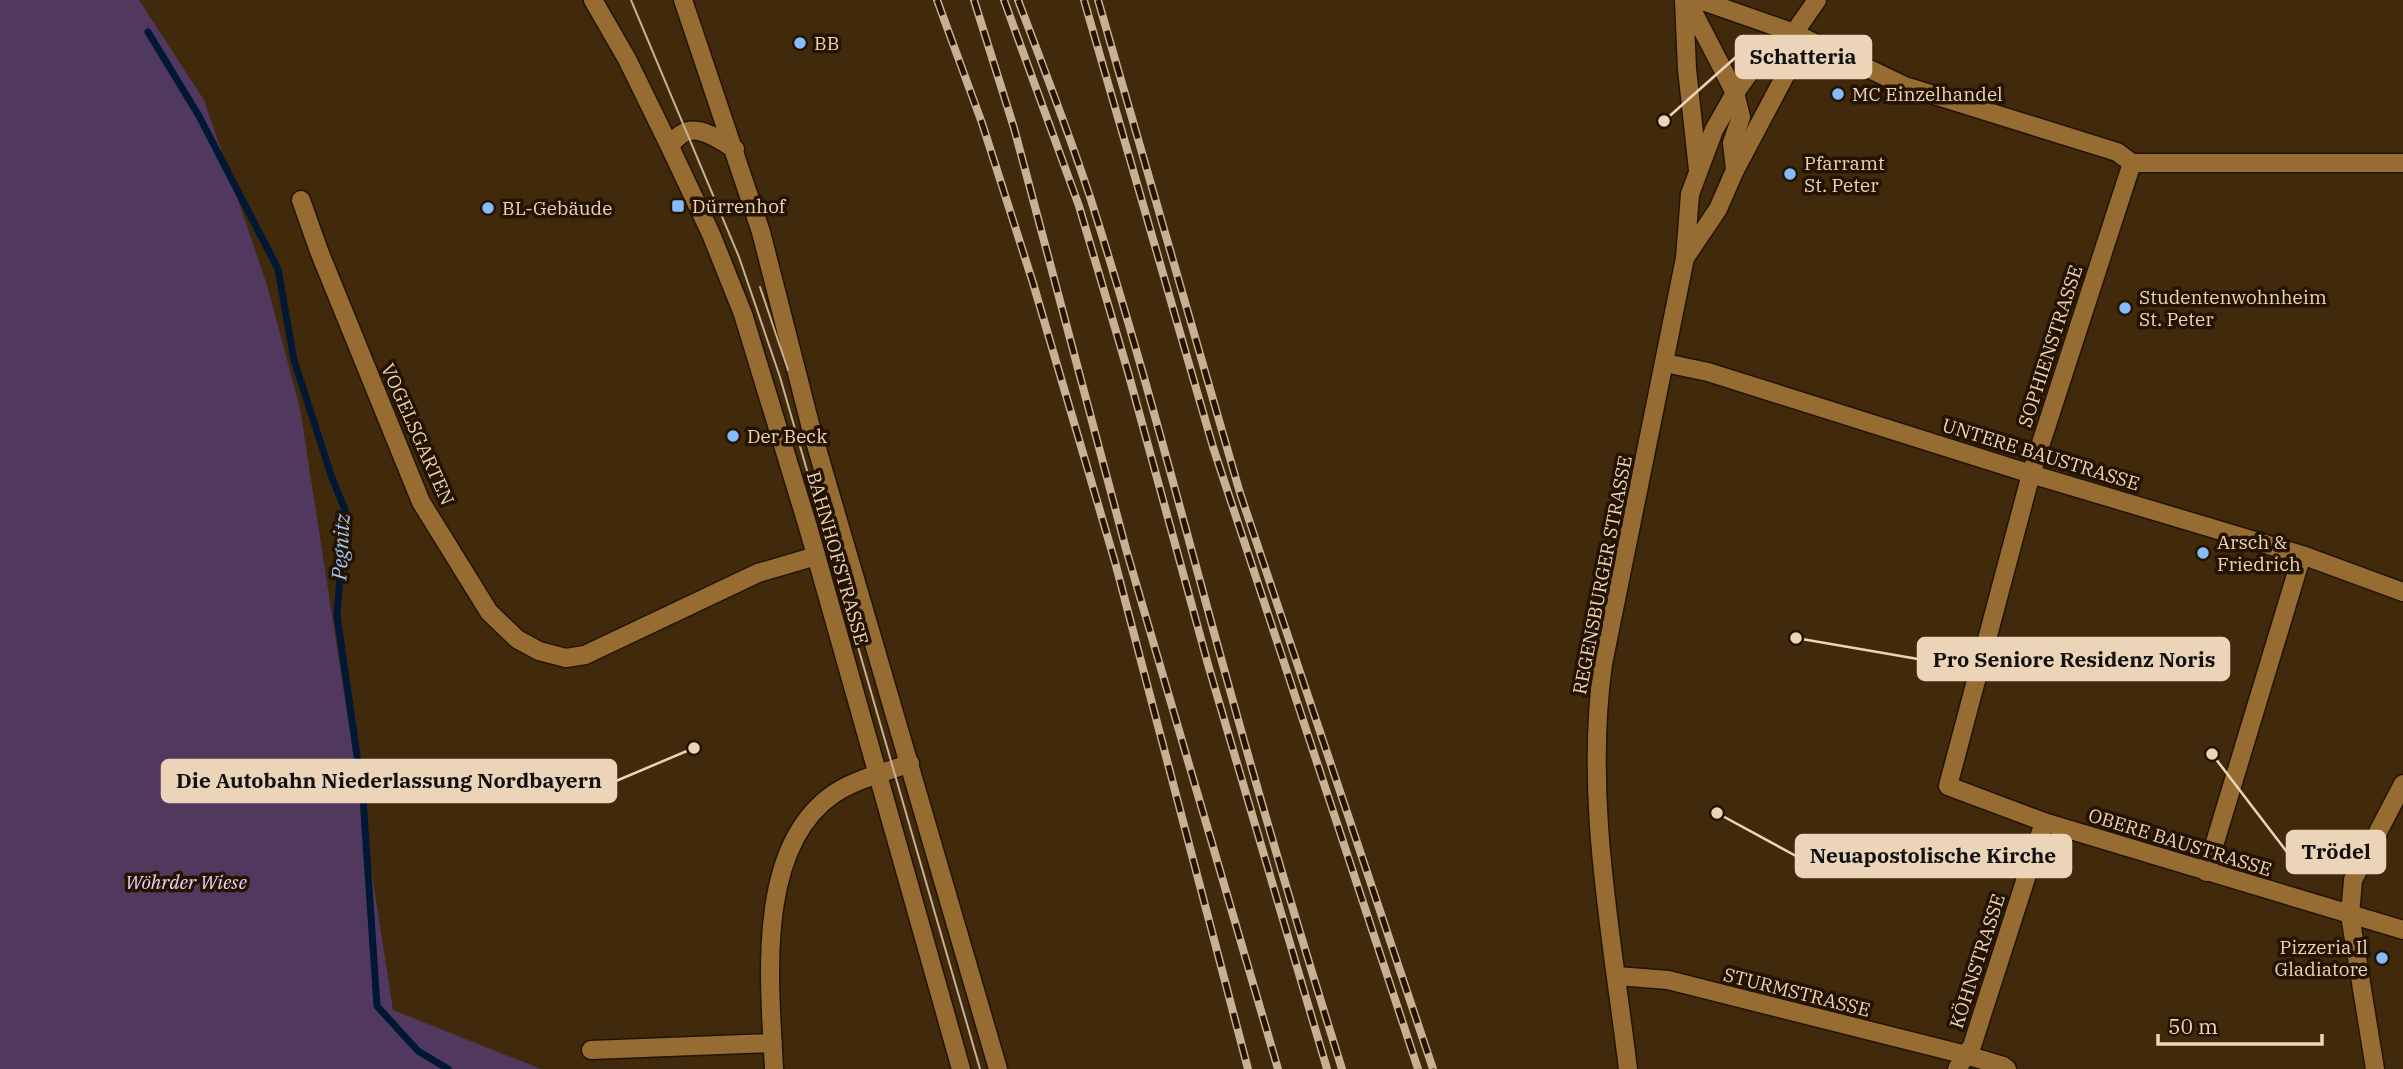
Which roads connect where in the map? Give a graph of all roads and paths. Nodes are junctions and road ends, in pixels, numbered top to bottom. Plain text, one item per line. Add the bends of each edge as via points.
1 (593, 0) edge
2 (684, 0) edge
3 (1686, 0) edge
4 (1700, 0) edge
5 (1817, 0) edge
6 (1794, 33) junction
7 (1735, 93) junction
8 (670, 147) junction
9 (735, 149) junction
10 (2132, 163) junction
11 (2403, 163) edge
12 (1698, 170) junction
13 (1735, 170) junction
14 (301, 200) dead end
15 (1685, 258) junction
16 (1665, 363) junction
17 (2031, 474) junction
18 (2302, 555) junction
19 (816, 556) junction
20 (2403, 592) edge
21 (910, 764) junction
22 (876, 774) junction
23 (2403, 784) edge
24 (1948, 786) joint
25 (2044, 822) junction
26 (2206, 872) junction
27 (2350, 915) junction
28 (2403, 930) edge
29 (1617, 976) junction
30 (773, 1043) junction
31 (591, 1050) dead end
32 (1961, 1062) edge
33 (774, 1069) edge
34 (961, 1069) edge
35 (998, 1069) edge
36 (1628, 1069) edge
37 (2007, 1069) edge
38 (2375, 1069) edge

1 - 8 street, BAHNHOFSTRASSE
2 - 9 street, BAHNHOFSTRASSE
3 - 7 street
3 - 12 street via 1687,69
4 - 6 street
5 - 6 street, REGENSBURGER STRASSE
6 - 7 street, REGENSBURGER STRASSE via 1764,52
6 - 10 street via 1905,86 2117,152
6 - 13 street, REGENSBURGER STRASSE via 1787,72
7 - 12 street, REGENSBURGER STRASSE
7 - 13 street, REGENSBURGER STRASSE via 1741,117 1732,143
8 - 9 street via 681,135 696,130
8 - 19 street, BAHNHOFSTRASSE via 743,314
9 - 21 street, BAHNHOFSTRASSE
10 - 11 street
10 - 17 street, SOPHIENSTRASSE
12 - 15 street, REGENSBURGER STRASSE via 1689,194
13 - 15 street, REGENSBURGER STRASSE via 1718,209
14 - 19 street, VOGELSGARTEN via 421,502 489,612 517,639 566,658 585,655 758,573
15 - 16 street, REGENSBURGER STRASSE
16 - 17 street, UNTERE BAUSTRASSE via 1708,372
16 - 29 street, REGENSBURGER STRASSE via 1617,591 1599,705 1598,813
17 - 18 street, UNTERE BAUSTRASSE
17 - 24 street, SOPHIENSTRASSE
18 - 20 street, UNTERE BAUSTRASSE
18 - 26 street
19 - 22 street, BAHNHOFSTRASSE
21 - 22 street
21 - 35 street, BAHNHOFSTRASSE
22 - 30 street via 834,793 812,814 779,878 771,931
22 - 34 street, BAHNHOFSTRASSE
23 - 27 street via 2353,880
24 - 25 street, OBERE BAUSTRASSE
25 - 26 street, OBERE BAUSTRASSE
25 - 32 street, KÖHNSTRASSE via 1972,1046
26 - 27 street, OBERE BAUSTRASSE
27 - 28 street, OBERE BAUSTRASSE
27 - 38 street
29 - 32 street, STURMSTRASSE via 1668,980
29 - 36 street, REGENSBURGER STRASSE
30 - 31 street
30 - 33 street
32 - 37 street, STURMSTRASSE

